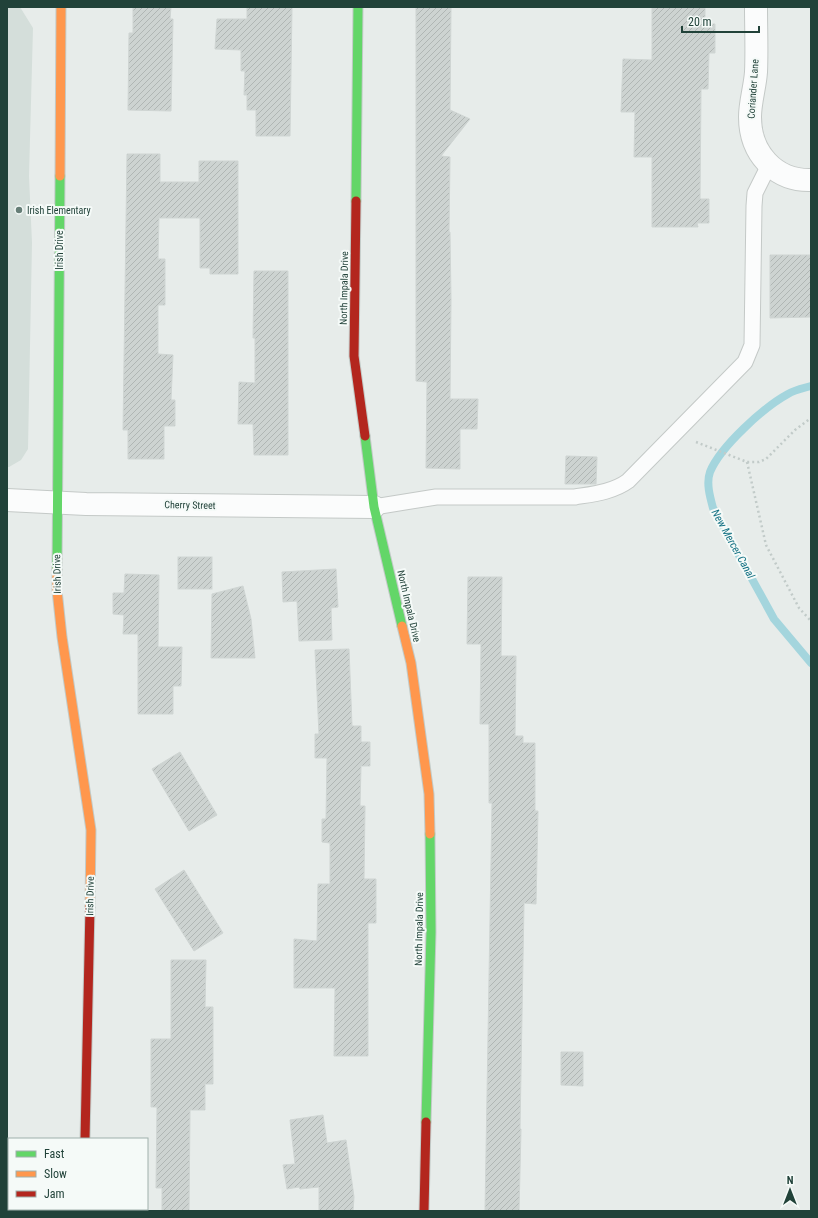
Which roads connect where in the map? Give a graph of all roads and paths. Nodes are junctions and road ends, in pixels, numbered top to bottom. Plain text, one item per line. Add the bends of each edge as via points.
1 (61, 7) edge
2 (358, 7) edge
3 (756, 7) edge
4 (769, 165) junction
5 (811, 180) edge
6 (811, 418) edge
7 (704, 446) dead end
8 (748, 462) junction
9 (7, 500) edge
10 (58, 503) junction
11 (374, 507) junction
12 (811, 621) edge
13 (85, 1138) edge
14 (424, 1211) edge

1 - 10 street, Irish Drive
2 - 11 street, North Impala Drive via 354,356
3 - 4 street, Coriander Lane via 756,73 750,118 755,146
4 - 5 street via 800,180
4 - 11 lane via 755,193 750,352 745,362 628,481 596,494 576,497 436,498
6 - 8 path via 766,459
7 - 8 path
8 - 12 path via 766,545 799,608
9 - 10 street, Cherry Street
10 - 11 street, Cherry Street
10 - 13 street, Irish Drive via 57,590 91,830
11 - 14 street, North Impala Drive via 411,663 429,794 431,924

